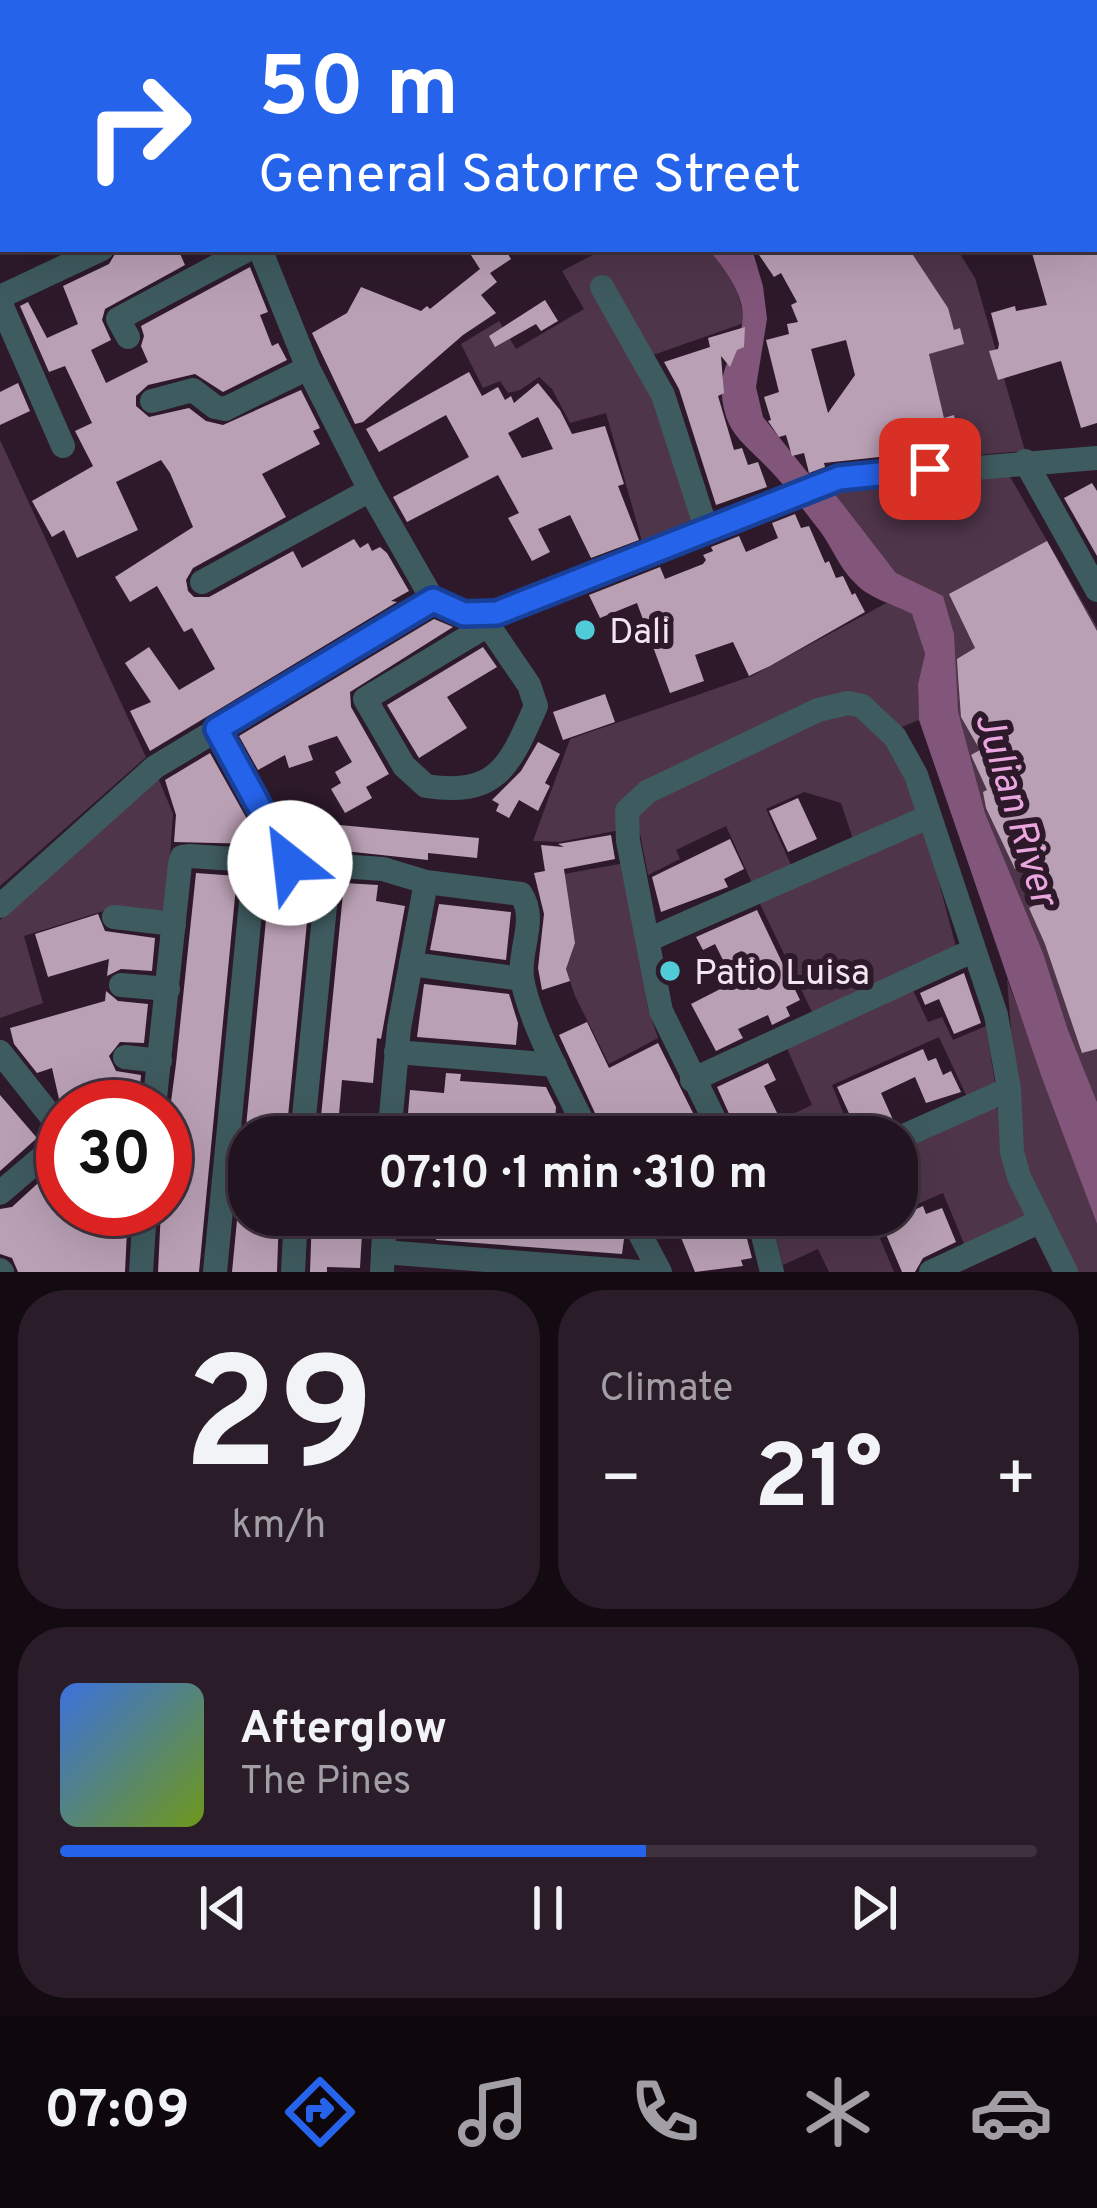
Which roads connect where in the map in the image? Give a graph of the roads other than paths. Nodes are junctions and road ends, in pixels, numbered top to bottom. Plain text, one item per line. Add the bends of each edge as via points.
1 (96, 252) edge
2 (243, 252) edge
3 (261, 252) edge
4 (602, 287) dead end
5 (0, 299) edge
6 (128, 337) dead end
7 (308, 368) junction
8 (152, 400) dead end
9 (63, 446) dead end
10 (1097, 458) edge
11 (1025, 461) junction
12 (370, 490) junction
13 (707, 531) junction
14 (202, 582) dead end
15 (1097, 590) edge
16 (433, 600) junction
17 (485, 621) junction
18 (217, 729) junction
19 (928, 817) junction
20 (255, 860) junction
21 (290, 863) junction
22 (329, 866) junction
23 (426, 882) junction
24 (0, 906) edge
25 (114, 917) dead end
26 (174, 923) junction
27 (650, 939) junction
28 (972, 951) junction
29 (411, 964) junction
30 (522, 979) junction
31 (121, 985) dead end
32 (168, 989) junction
33 (0, 1052) edge
34 (396, 1052) junction
35 (125, 1057) dead end
36 (160, 1060) junction
37 (554, 1065) junction
38 (157, 1080) edge
39 (692, 1080) junction
40 (1009, 1089) junction
41 (304, 1116) edge
42 (391, 1116) edge
43 (580, 1116) edge
44 (712, 1116) edge
45 (918, 1129) edge
46 (0, 1193) edge
47 (1041, 1221) junction
48 (143, 1236) edge
49 (295, 1236) edge
50 (641, 1236) edge
51 (763, 1236) edge
52 (382, 1262) edge
53 (140, 1272) edge
54 (215, 1272) edge
55 (293, 1272) edge
56 (639, 1272) edge
57 (660, 1272) edge
58 (772, 1272) edge
59 (931, 1272) edge
60 (1066, 1272) edge

1 - 5 street
2 - 6 street via 118,319
3 - 7 street
4 - 13 street via 663,395
5 - 9 street
7 - 8 street via 225,409 193,390
7 - 12 street
10 - 11 street
11 - 13 street via 848,476
11 - 15 street
12 - 14 street
12 - 16 street
13 - 17 street
16 - 17 street
16 - 18 street
17 - 17 street via 536,706 496,778 426,786 410,775 365,699
18 - 21 street
18 - 24 street via 128,788
19 - 27 street
19 - 27 street via 906,754 877,716 848,703 818,710 634,800 626,825
19 - 28 street
20 - 21 street
20 - 26 street via 182,857
20 - 54 street
21 - 22 street
22 - 23 street
22 - 41 street
23 - 29 street
23 - 30 street via 521,894 528,907
25 - 26 street
26 - 32 street
27 - 39 street via 661,1011
28 - 39 street
28 - 40 street via 996,1016
29 - 30 street
29 - 34 street
30 - 37 street
31 - 32 street
32 - 36 street
33 - 46 street via 57,1136
34 - 37 street
34 - 42 street
35 - 36 street
36 - 38 street
37 - 43 street
39 - 44 street
40 - 45 street
40 - 47 street via 1012,1152
47 - 59 street
47 - 60 street
48 - 53 street
49 - 55 street
50 - 57 street
51 - 58 street
52 - 56 street

